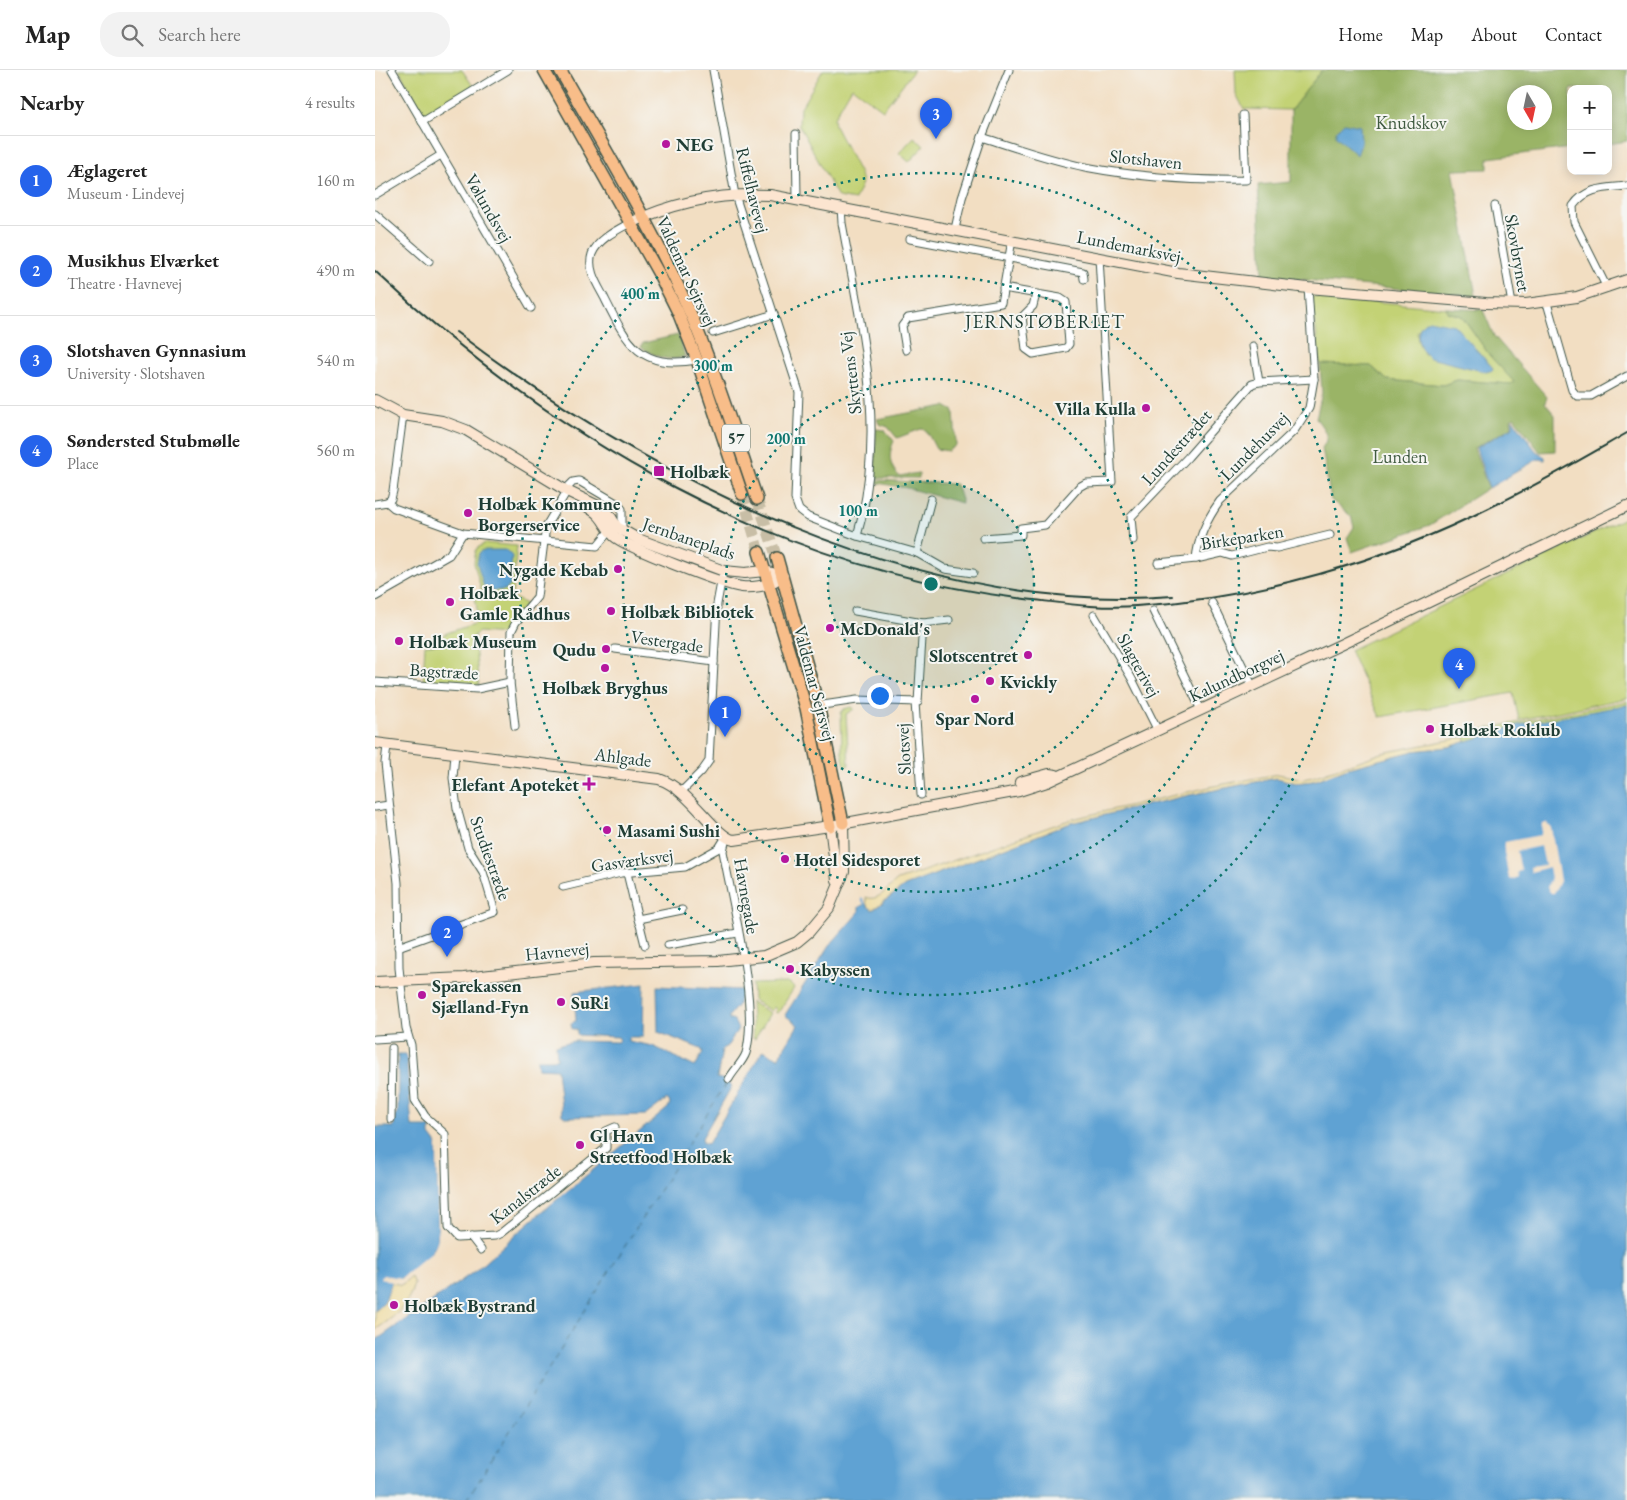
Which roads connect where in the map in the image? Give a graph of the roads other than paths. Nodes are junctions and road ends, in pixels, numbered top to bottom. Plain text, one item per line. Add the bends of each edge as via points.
1 (392, 70) edge
2 (508, 70) edge
3 (544, 70) edge
4 (560, 70) edge
5 (713, 70) edge
6 (1009, 70) edge
7 (1243, 115) dead end
8 (422, 122) junction
9 (796, 134) dead end
10 (982, 137) junction
11 (441, 155) junction
12 (1627, 186) edge
13 (375, 195) edge
14 (735, 195) junction
15 (797, 198) junction
16 (841, 206) junction
17 (1495, 206) dead end
18 (375, 214) edge
19 (643, 217) junction
20 (630, 223) junction
21 (955, 229) junction
22 (910, 239) dead end
23 (1012, 240) junction
24 (1099, 257) junction
25 (1008, 258) junction
26 (429, 261) dead end
27 (1084, 279) dead end
28 (1627, 280) edge
29 (1003, 288) junction
30 (1309, 288) junction
31 (1607, 288) junction
32 (1036, 294) junction
33 (1547, 303) junction
34 (1512, 304) junction
35 (531, 308) dead end
36 (774, 314) junction
37 (713, 334) dead end
38 (1253, 346) dead end
39 (906, 350) dead end
40 (697, 360) junction
41 (1627, 376) edge
42 (1314, 379) junction
43 (1259, 382) junction
44 (375, 400) edge
45 (403, 416) junction
46 (566, 491) junction
47 (742, 494) tunnel mouth
48 (931, 498) dead end
49 (757, 499) tunnel mouth
50 (387, 502) junction
51 (375, 504) edge
52 (1627, 506) edge
53 (610, 530) junction
54 (463, 533) junction
55 (1330, 535) dead end
56 (622, 536) junction
57 (857, 536) junction
58 (983, 538) dead end
59 (1133, 540) dead end
60 (544, 541) junction
61 (759, 552) tunnel mouth
62 (917, 553) junction
63 (777, 558) tunnel mouth
64 (1196, 560) junction
65 (1158, 562) dead end
66 (765, 571) junction
67 (973, 573) dead end
68 (722, 576) junction
69 (783, 576) junction
70 (769, 584) junction
71 (375, 597) edge
72 (1212, 603) dead end
73 (855, 611) dead end
74 (1153, 611) dead end
75 (1094, 615) dead end
76 (949, 620) dead end
77 (923, 623) junction
78 (615, 649) dead end
79 (714, 662) junction
80 (375, 682) edge
81 (510, 682) junction
82 (1252, 685) junction
83 (916, 702) junction
84 (819, 706) junction
85 (806, 708) junction
86 (1201, 710) junction
87 (515, 726) dead end
88 (1157, 729) junction
89 (375, 743) edge
90 (387, 746) junction
91 (455, 754) junction
92 (1062, 775) junction
93 (1020, 782) dead end
94 (682, 791) junction
95 (921, 795) dead end
96 (389, 805) junction
97 (375, 807) edge
98 (843, 823) junction
99 (830, 826) junction
100 (726, 838) junction
101 (627, 872) junction
102 (563, 887) dead end
103 (837, 889) junction
104 (682, 910) dead end
105 (639, 922) junction
106 (738, 933) junction
107 (668, 945) dead end
108 (645, 946) dead end
109 (398, 947) junction
110 (743, 960) junction
111 (375, 982) edge
112 (401, 982) junction
113 (408, 1037) junction
114 (375, 1039) edge
115 (392, 1048) dead end
116 (729, 1079) dead end
117 (391, 1119) dead end
118 (615, 1127) dead end
119 (471, 1237) junction
120 (481, 1250) dead end

1 - 8 street, Vølundsvej
2 - 8 street
3 - 20 main road, Valdemar Sejrsvej / 57
4 - 19 main road, Valdemar Sejrsvej / 57
5 - 14 street, Riffelhavevej
6 - 10 street
7 - 10 street, Slotshaven via 1247,180 1191,180 1111,172 1053,159
8 - 11 street, Vølundsvej
9 - 15 street
10 - 21 street
11 - 13 street
11 - 35 street, Vølundsvej
12 - 31 street via 1585,193 1573,206 1574,222
14 - 15 street, Lundemarksvej
14 - 19 street, Lundemarksvej via 686,203
14 - 36 street, Riffelhavevej
15 - 16 street, Lundemarksvej
16 - 21 street, Lundemarksvej
16 - 57 street, Skyttens Vej via 872,405 867,500
17 - 34 street, Skovbrynet
18 - 26 street
19 - 20 street, Lundemarksvej
19 - 49 main road, Valdemar Sejrsvej / 57 via 693,319
20 - 40 main road, Valdemar Sejrsvej / 57 via 674,305
20 - 40 street, Valdemar Sejrsvej via 596,247 591,264 597,283 623,335 637,350 665,361
21 - 23 street, Lundemarksvej
22 - 25 street
23 - 24 street, Lundemarksvej
23 - 25 street
24 - 30 street, Lundemarksvej via 1210,278
24 - 58 street via 1112,482 1086,483 1079,487 1045,525 1021,528 1021,534
25 - 27 street via 1083,272
25 - 29 street
28 - 31 street, Lundemarksvej
29 - 32 street
29 - 39 street via 1001,302 908,318 902,326
30 - 34 street, Lundemarksvej
30 - 42 street, Lundehusvej
31 - 33 street, Lundemarksvej
32 - 32 street via 1061,298 1066,302 1069,344 1066,348 1033,354 1026,349 1022,317 1033,306
33 - 34 street, Lundemarksvej
33 - 41 street via 1572,390 1577,396 1591,396
36 - 37 street
36 - 57 street, Riffelhavevej via 799,392 795,499 799,510 808,517
38 - 43 street
40 - 47 main road, Valdemar Sejrsvej / 57
42 - 43 street
42 - 64 street, Lundehusvej via 1309,408 1301,422 1220,501 1201,534
43 - 59 street, Lundestrædet via 1252,384 1131,517
44 - 45 street
45 - 46 street, Jernbaneplads via 430,418 460,427
45 - 50 street via 393,491
46 - 53 street, Jernbaneplads via 603,518
46 - 56 street, Jernbaneplads via 609,514
46 - 60 street via 547,522
48 - 62 street
50 - 51 street
50 - 54 street via 394,508
52 - 82 street, Kalundborgvej
53 - 56 street, Jernbaneplads via 614,536
53 - 60 street via 597,546
54 - 60 street
54 - 71 street via 449,555
55 - 64 street, Birkeparken via 1277,548 1267,547 1233,556 1222,553
56 - 68 street, Jernbaneplads
57 - 62 street
60 - 81 street via 537,598 511,632
61 - 66 main road, Valdemar Sejrsvej
62 - 67 street via 945,569
63 - 69 main road, Valdemar Sejrsvej
64 - 65 street, Birkeparken
66 - 68 street, Jernbaneplads
66 - 69 street, Jernbaneplads
66 - 70 main road, Valdemar Sejrsvej
68 - 70 street, Jernbaneplads via 745,587
68 - 79 street
69 - 70 street, Jernbaneplads
69 - 84 main road, Valdemar Sejrsvej
70 - 85 main road, Valdemar Sejrsvej
72 - 82 street
73 - 77 street
74 - 86 street
75 - 88 street, Slagterivej
76 - 77 street
77 - 83 street, Slotsvej
78 - 79 street, Vestergade
79 - 94 street via 709,760
80 - 81 street, Bagstræde via 477,689
81 - 87 street
82 - 86 street, Kalundborgvej
83 - 84 street via 857,700
83 - 95 street, Slotsvej
84 - 85 street
84 - 98 main road, Valdemar Sejrsvej
85 - 99 main road, Valdemar Sejrsvej
86 - 88 street, Kalundborgvej
88 - 92 street, Kalundborgvej
89 - 90 street, Ahlgade
90 - 91 street, Ahlgade
90 - 96 street, Kanalstræde via 385,763
91 - 94 street, Ahlgade via 659,779
91 - 109 street, Studiestræde via 453,778 457,808 468,848 483,872 495,912
92 - 93 street via 1049,774
92 - 98 street, Kalundborgvej via 1019,791
94 - 100 street, Ahlgade
96 - 97 street
96 - 109 street, Kanalstræde via 398,883
98 - 99 street
98 - 103 street, Havnevej via 845,865
99 - 100 street via 737,840
99 - 103 street, Havnevej via 837,865
100 - 101 street, Gasværksvej via 719,848 685,867
100 - 106 street, Havnegade via 723,851
101 - 102 street, Gasværksvej
101 - 105 street
103 - 110 street, Havnevej via 821,919 797,942 764,956
104 - 105 street
105 - 108 street
106 - 107 street
106 - 110 street, Havnegade
109 - 112 street, Kanalstræde
110 - 112 street, Havnevej via 594,963
110 - 116 street via 749,1028 745,1055
111 - 112 street, Havnevej
112 - 113 street, Kanalstræde
113 - 114 street
113 - 119 street, Kanalstræde via 415,1100 422,1117 445,1134 448,1228 457,1238
115 - 117 street
118 - 119 street, Kanalstræde via 606,1131 606,1148 501,1233
119 - 120 street

